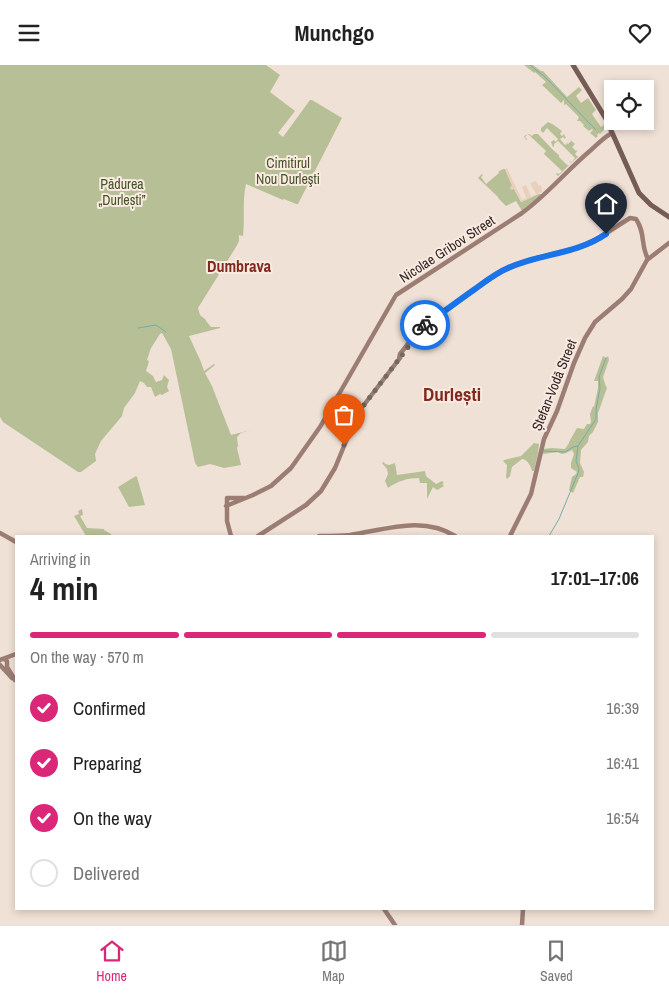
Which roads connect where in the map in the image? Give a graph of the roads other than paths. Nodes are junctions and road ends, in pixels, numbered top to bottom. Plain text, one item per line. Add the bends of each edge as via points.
1 (573, 65) edge
2 (612, 133) junction
3 (669, 217) edge
4 (669, 243) edge
5 (648, 259) junction
6 (0, 533) edge
7 (231, 535) edge
8 (260, 535) edge
9 (343, 535) edge
10 (453, 535) edge
11 (510, 535) edge
12 (15, 541) edge
13 (15, 655) edge
14 (3, 663) edge
15 (15, 680) edge
16 (385, 910) edge
17 (523, 910) edge
18 (395, 925) edge
19 (522, 925) edge

1 - 2 main road
2 - 3 main road via 641,196
2 - 7 street, Nicolae Gribov Street via 529,208 396,295 320,427 295,463 271,486 226,506
4 - 5 street, Ștefan-Vodă Street
5 - 8 street via 642,231 632,217 577,248 529,260 482,284 423,327 360,411 322,491 310,503
5 - 11 street, Ștefan-Vodă Street via 631,289 595,322 580,347 560,405 544,439 531,494
6 - 12 street
9 - 10 street via 426,525
13 - 14 street
14 - 15 street
16 - 18 street
17 - 19 street

